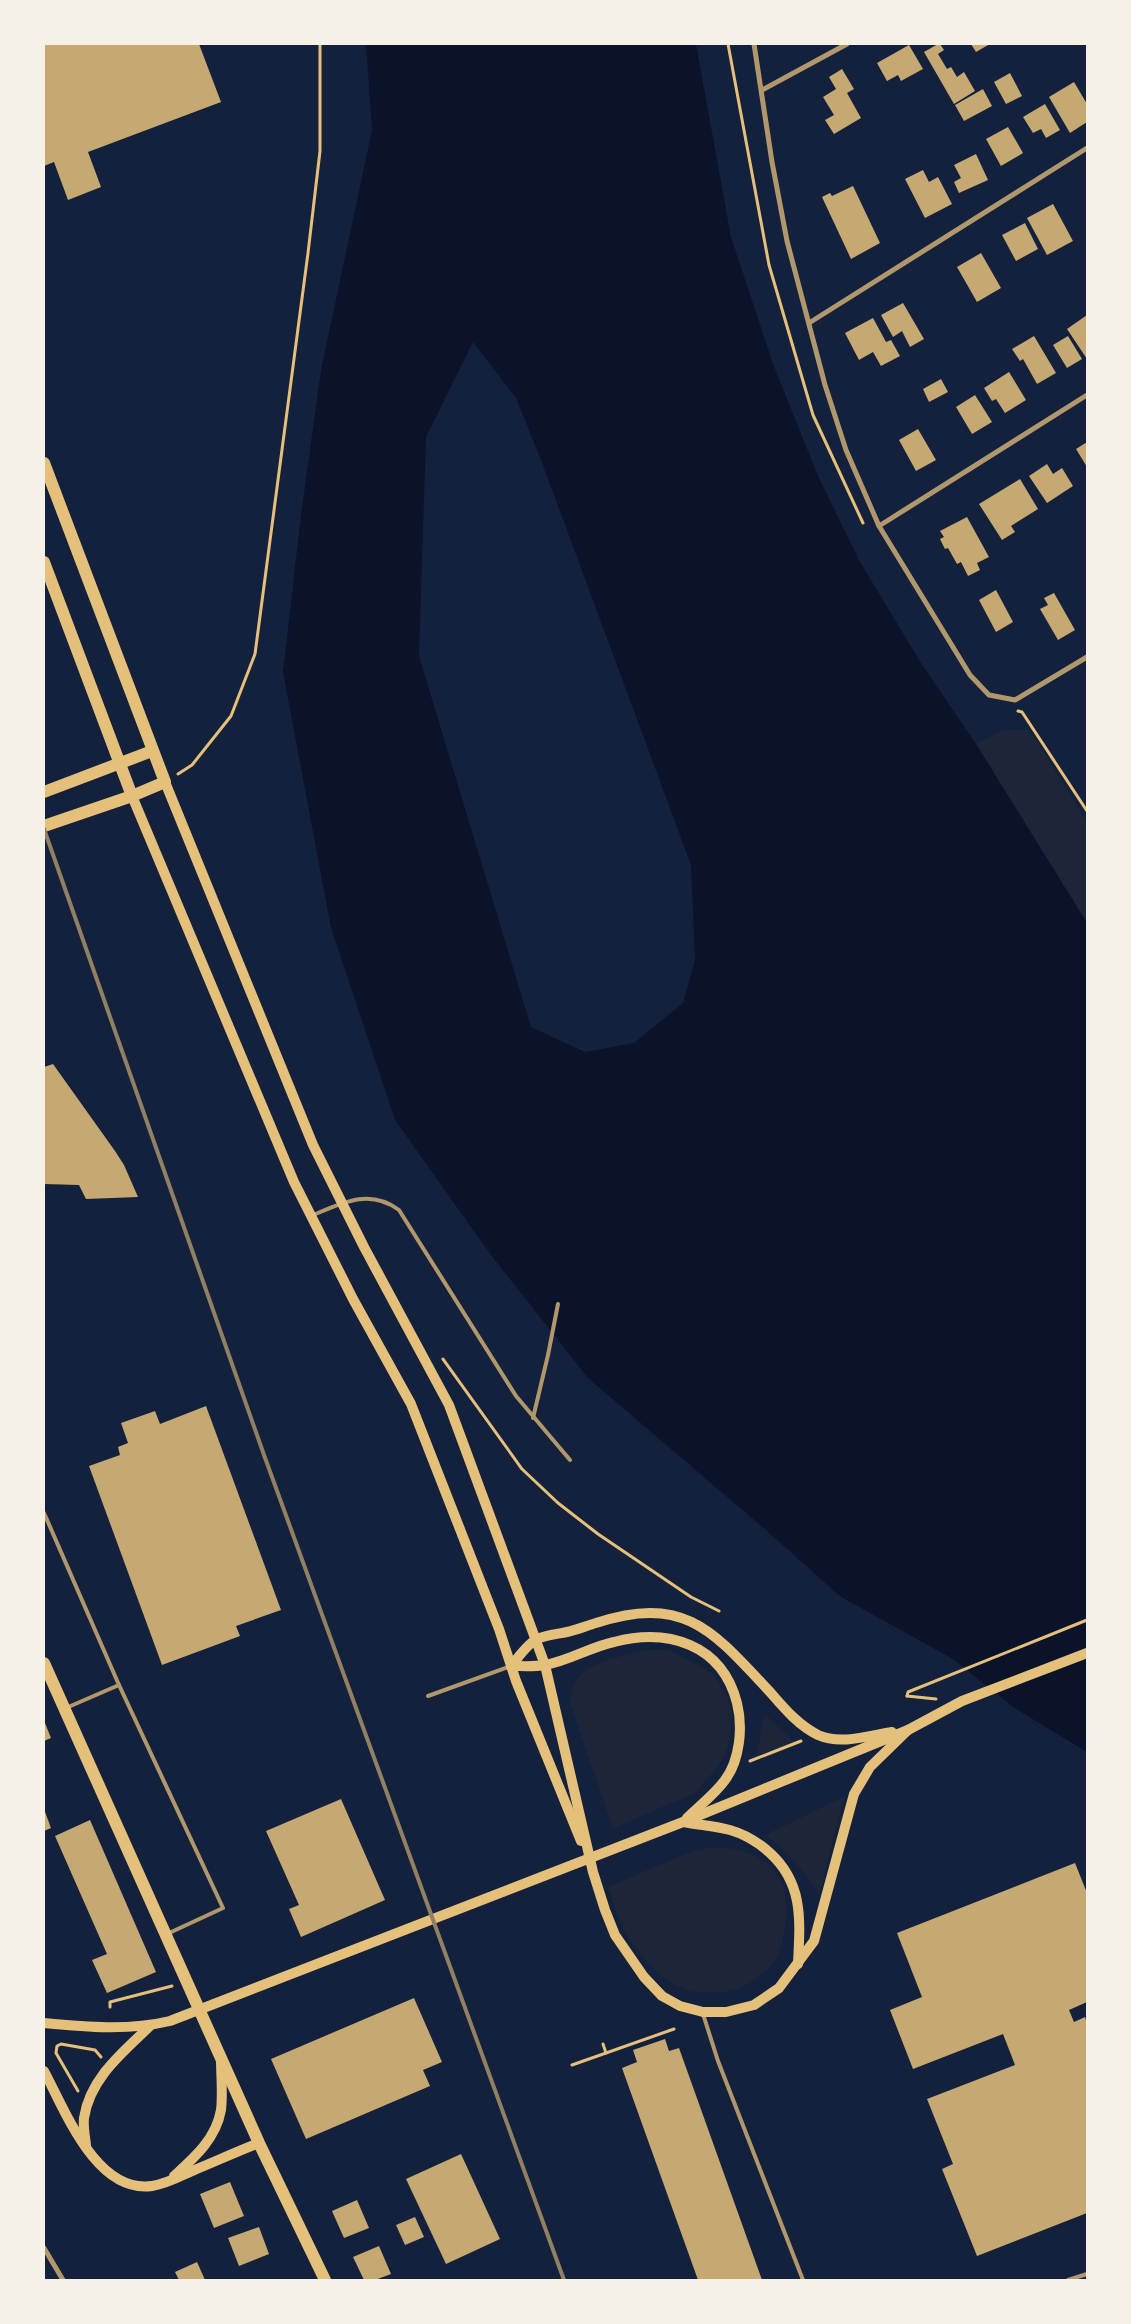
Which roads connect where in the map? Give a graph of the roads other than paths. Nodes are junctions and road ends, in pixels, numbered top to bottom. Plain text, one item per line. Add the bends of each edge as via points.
1 (754, 44) edge
2 (846, 44) edge
3 (762, 90) junction
4 (1087, 148) edge
5 (809, 323) junction
6 (1087, 395) edge
7 (44, 463) edge
8 (879, 526) junction
9 (44, 562) edge
10 (1087, 657) edge
11 (152, 751) junction
12 (119, 765) junction
13 (165, 782) junction
14 (44, 792) edge
15 (132, 796) junction
16 (44, 826) edge
17 (342, 1203) junction
18 (310, 1217) junction
19 (558, 1304) dead end
20 (533, 1418) junction
21 (570, 1460) dead end
22 (44, 1513) edge
23 (536, 1639) junction
24 (1087, 1653) edge
25 (44, 1663) edge
26 (545, 1665) junction
27 (511, 1666) junction
28 (119, 1686) junction
29 (428, 1696) dead end
30 (64, 1708) junction
31 (908, 1730) junction
32 (683, 1822) junction
33 (593, 1872) junction
34 (166, 1935) junction
35 (798, 1966) junction
36 (703, 2012) junction
37 (44, 2023) edge
38 (150, 2026) junction
39 (221, 2056) junction
40 (44, 2071) edge
41 (259, 2143) junction
42 (86, 2148) junction
43 (168, 2182) junction
44 (44, 2248) edge
45 (1087, 2274) edge
46 (63, 2280) edge
47 (325, 2280) edge
48 (803, 2280) edge
49 (1068, 2280) edge

1 - 3 street
2 - 3 street
3 - 5 street via 787,241
4 - 5 street
5 - 8 street via 846,450
6 - 8 street
7 - 11 main road
8 - 10 street via 970,675 989,694 1015,700
9 - 12 main road
11 - 12 main road
11 - 13 main road
12 - 14 main road
12 - 15 main road
13 - 15 main road
13 - 17 main road via 313,1145
15 - 16 main road
15 - 18 main road
17 - 18 lane
17 - 20 lane via 374,1198 387,1201 399,1210
17 - 23 main road via 449,1405
18 - 27 main road via 411,1404
19 - 20 lane
20 - 21 lane
22 - 28 lane
23 - 26 main road
23 - 27 main road
23 - 31 main road via 622,1614 665,1613 688,1620 722,1640 787,1712 819,1735 836,1741
24 - 31 main road via 962,1701
25 - 30 main road
26 - 27 main road
26 - 32 main road via 612,1642 656,1637 693,1646 708,1654 721,1667 738,1705 740,1735 736,1755 725,1780
26 - 33 main road
27 - 29 lane
27 - 33 main road
28 - 30 lane
28 - 34 lane via 223,1908
30 - 34 main road
31 - 32 main road
31 - 35 main road via 870,1767 854,1794 814,1941
32 - 35 main road via 731,1830 760,1844 781,1863 792,1880 798,1902
32 - 38 main road
33 - 36 main road via 615,1935 644,1977 662,1996 680,2006
34 - 39 main road
35 - 36 main road via 779,1988 754,2005 726,2012
36 - 48 lane via 718,2062
37 - 38 main road via 102,2028
38 - 42 main road via 109,2066 97,2084 84,2120
39 - 41 main road
39 - 43 main road via 221,2111 210,2139
40 - 42 main road
41 - 43 main road
41 - 47 main road
42 - 43 main road via 102,2168 118,2180 151,2186
44 - 46 street
45 - 49 lane

